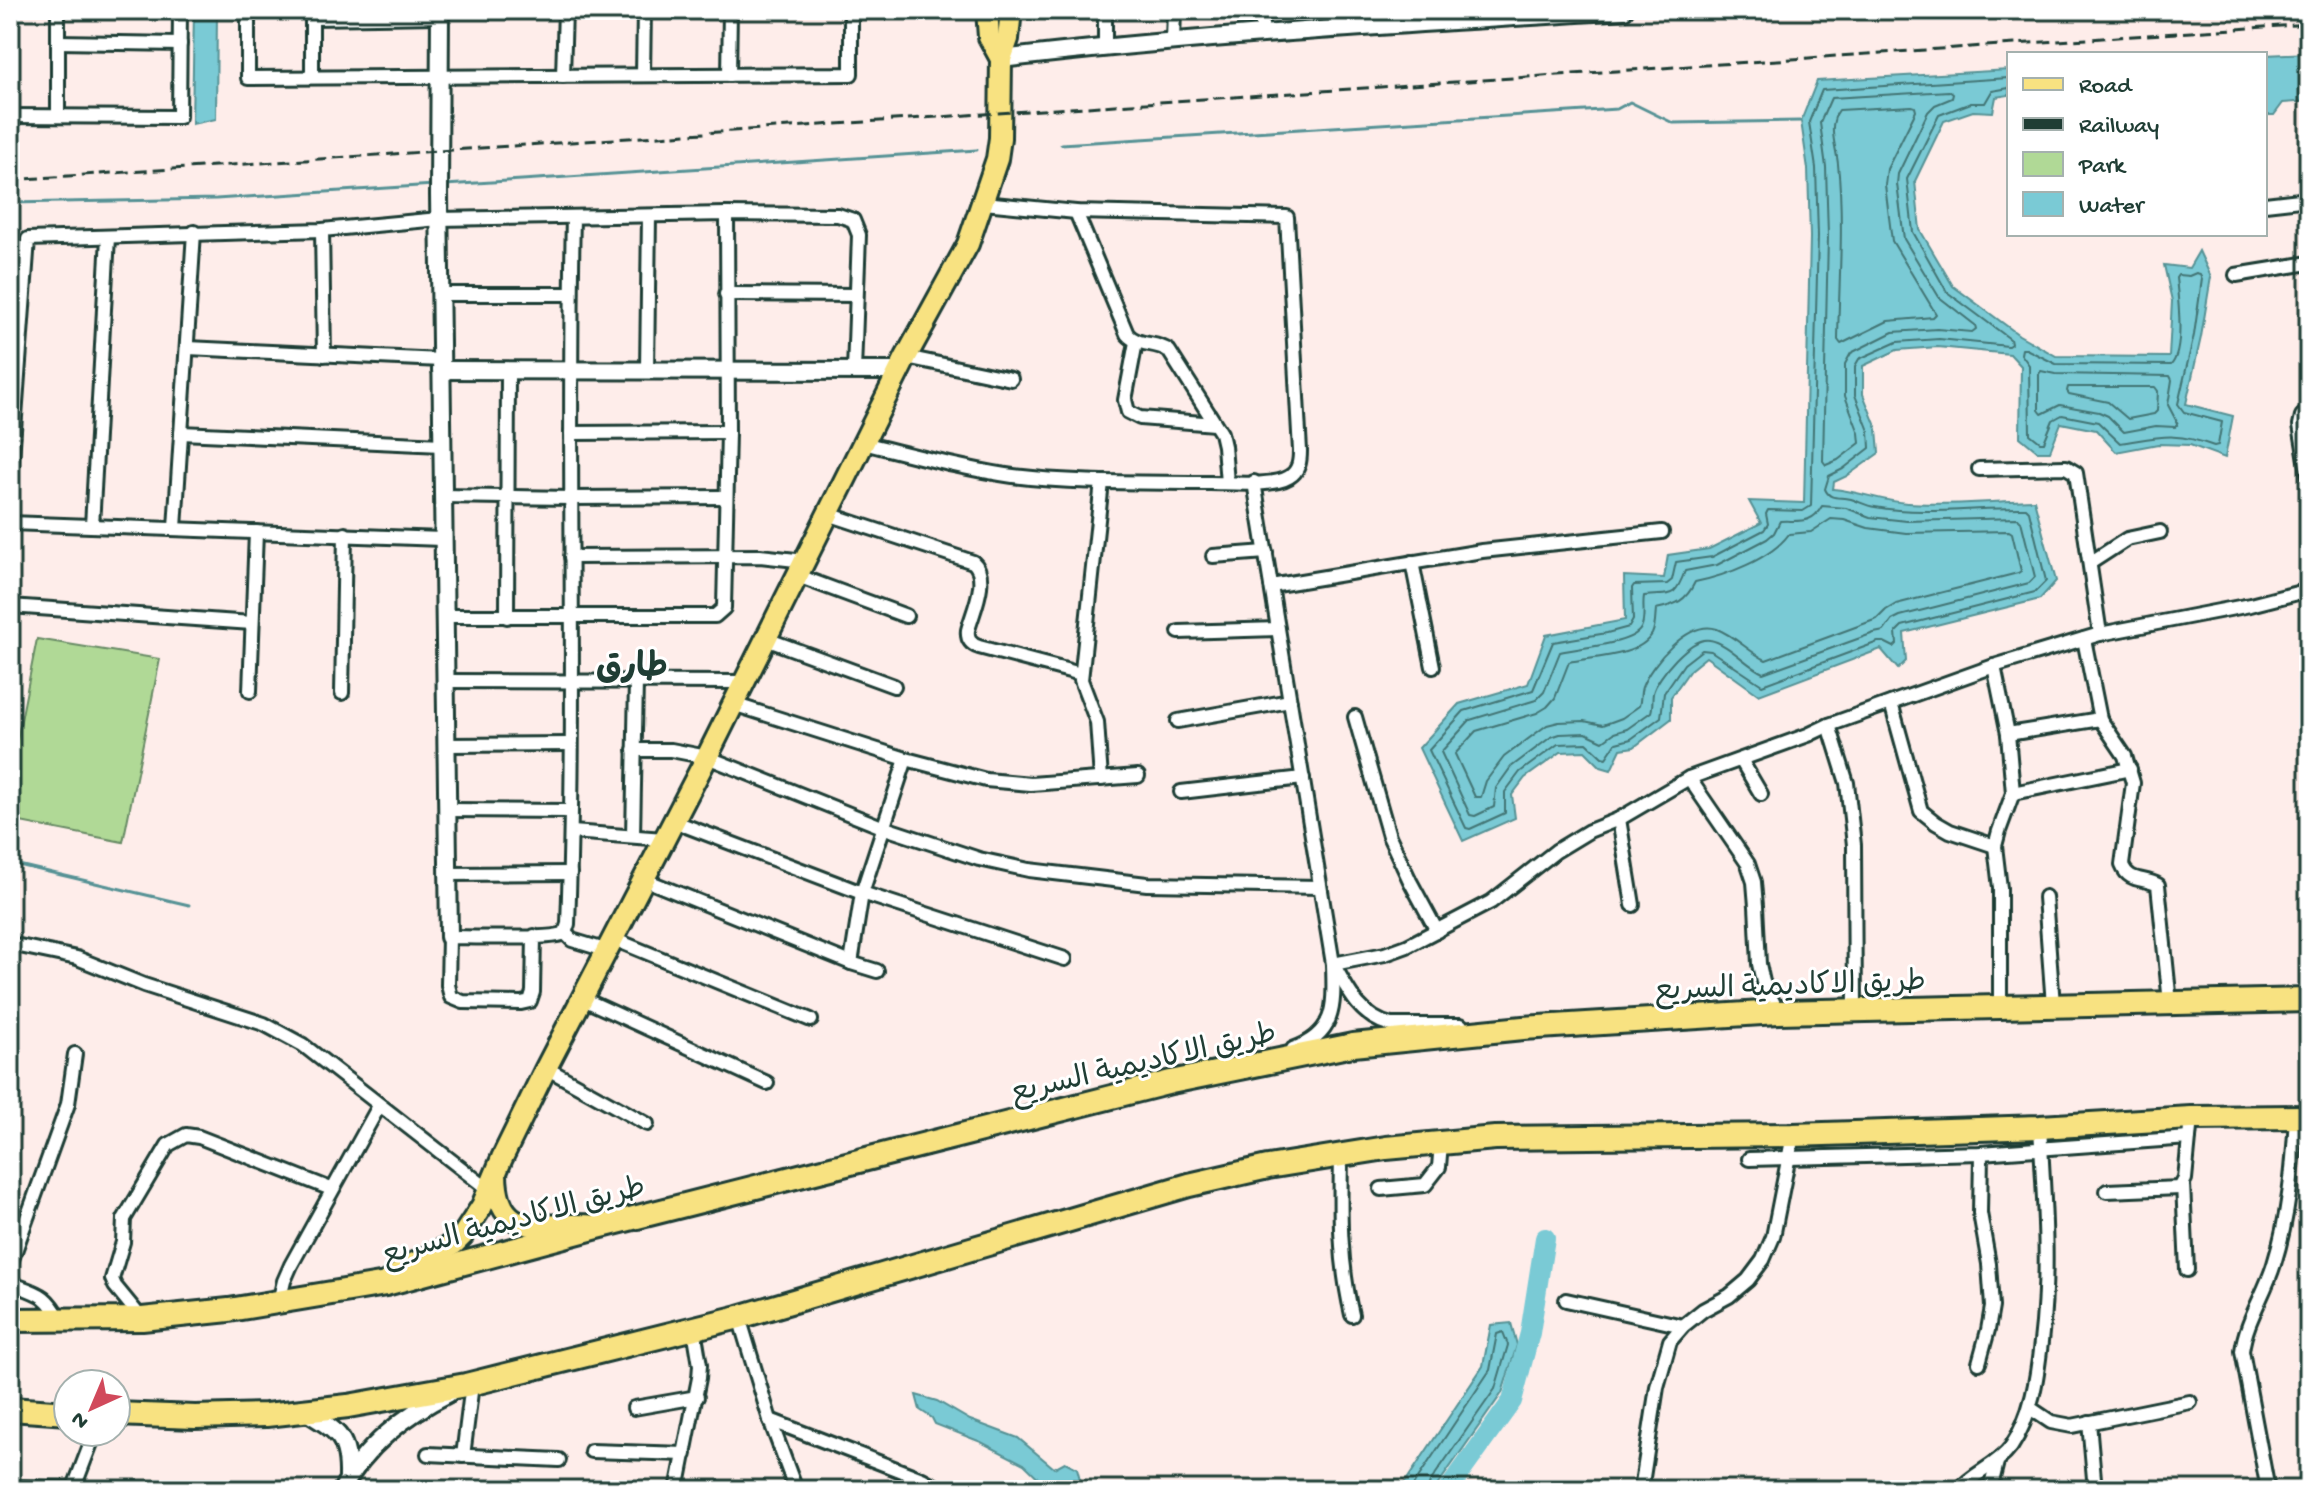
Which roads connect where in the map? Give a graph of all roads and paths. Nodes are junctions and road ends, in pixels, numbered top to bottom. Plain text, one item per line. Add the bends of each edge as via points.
1 (58, 10) edge
2 (180, 10) edge
3 (248, 10) edge
4 (565, 10) edge
5 (644, 10) edge
6 (730, 10) edge
7 (851, 10) edge
8 (987, 10) edge
9 (1011, 10) edge
10 (1105, 10) edge
11 (1174, 10) edge
12 (1262, 10) edge
13 (1348, 10) edge
14 (1624, 10) edge
15 (440, 13) edge
16 (312, 14) edge
17 (373, 14) edge
18 (1348, 29) junction
19 (1262, 33) junction
20 (1173, 41) junction
21 (58, 42) junction
22 (180, 44) junction
23 (1105, 46) junction
24 (1001, 59) junction
25 (643, 75) junction
26 (729, 75) junction
27 (563, 76) junction
28 (312, 77) junction
29 (439, 77) junction
30 (58, 115) junction
31 (10, 116) edge
32 (2309, 199) edge
33 (984, 203) junction
34 (2267, 204) edge
35 (1076, 212) junction
36 (727, 214) junction
37 (649, 216) junction
38 (573, 218) junction
39 (439, 219) junction
40 (322, 230) junction
41 (194, 232) junction
42 (108, 237) junction
43 (2309, 263) edge
44 (2236, 275) dead end
45 (440, 294) junction
46 (571, 294) junction
47 (726, 294) junction
48 (856, 295) junction
49 (1136, 342) junction
50 (188, 348) junction
51 (324, 355) junction
52 (902, 364) junction
53 (441, 365) junction
54 (508, 370) junction
55 (572, 370) junction
56 (647, 370) junction
57 (728, 370) junction
58 (854, 371) junction
59 (1011, 379) dead end
60 (2309, 410) edge
61 (1215, 424) junction
62 (728, 432) junction
63 (181, 433) junction
64 (571, 433) junction
65 (863, 443) junction
66 (442, 445) junction
67 (1979, 469) dead end
68 (2309, 478) edge
69 (1102, 482) junction
70 (1254, 482) junction
71 (1227, 483) junction
72 (10, 485) edge
73 (443, 496) junction
74 (507, 496) junction
75 (726, 497) junction
76 (571, 498) junction
77 (828, 514) junction
78 (10, 523) edge
79 (92, 526) junction
80 (175, 528) junction
81 (256, 532) junction
82 (1662, 532) dead end
83 (2160, 532) dead end
84 (345, 534) junction
85 (442, 539) junction
86 (1266, 552) junction
87 (1213, 556) dead end
88 (571, 557) junction
89 (725, 557) junction
90 (1412, 562) junction
91 (2090, 563) junction
92 (802, 568) junction
93 (1271, 586) junction
94 (2309, 590) edge
95 (10, 606) edge
96 (445, 616) junction
97 (906, 616) dead end
98 (507, 617) junction
99 (570, 618) junction
100 (252, 623) junction
101 (1278, 629) junction
102 (1179, 632) dead end
103 (2100, 634) junction
104 (766, 639) junction
105 (2084, 639) junction
106 (1994, 666) junction
107 (1433, 667) dead end
108 (1081, 674) junction
109 (446, 681) junction
110 (571, 681) junction
111 (636, 681) junction
112 (745, 682) junction
113 (894, 686) dead end
114 (250, 691) dead end
115 (342, 693) dead end
116 (1290, 701) junction
117 (1891, 703) junction
118 (733, 704) junction
119 (1355, 717) dead end
120 (2100, 719) junction
121 (1178, 721) dead end
122 (1829, 725) junction
123 (2008, 734) junction
124 (571, 744) junction
125 (447, 745) junction
126 (634, 750) junction
127 (707, 757) junction
128 (906, 759) junction
129 (1741, 760) junction
130 (2130, 769) junction
131 (1138, 776) dead end
132 (1303, 778) junction
133 (1689, 778) junction
134 (1101, 779) junction
135 (1181, 792) dead end
136 (2013, 793) junction
137 (1761, 794) dead end
138 (448, 810) junction
139 (570, 811) junction
140 (1619, 819) junction
141 (882, 827) junction
142 (669, 830) junction
143 (572, 832) junction
144 (633, 836) junction
145 (1995, 846) junction
146 (570, 873) junction
147 (448, 874) junction
148 (643, 879) junction
149 (1320, 887) junction
150 (862, 893) junction
151 (2045, 897) dead end
152 (1633, 905) dead end
153 (1437, 931) junction
154 (565, 933) junction
155 (534, 936) junction
156 (449, 937) junction
157 (10, 944) edge
158 (608, 944) junction
159 (1065, 959) dead end
160 (851, 963) junction
161 (1333, 964) junction
162 (877, 971) dead end
163 (581, 998) junction
164 (2309, 1000) edge
165 (2170, 1003) junction
166 (2053, 1005) junction
167 (2000, 1006) junction
168 (1855, 1010) junction
169 (1778, 1012) junction
170 (811, 1020) dead end
171 (1523, 1028) junction
172 (75, 1054) dead end
173 (1240, 1067) junction
174 (546, 1068) junction
175 (767, 1083) dead end
176 (379, 1106) junction
177 (2303, 1117) edge
178 (647, 1124) dead end
179 (2190, 1128) junction
180 (1793, 1135) junction
181 (2040, 1138) junction
182 (1441, 1143) junction
183 (1981, 1153) junction
184 (1341, 1155) junction
185 (1788, 1158) junction
186 (1749, 1159) dead end
187 (492, 1180) junction
188 (2183, 1184) junction
189 (331, 1189) junction
190 (1381, 1189) dead end
191 (2107, 1191) dead end
192 (598, 1227) junction
193 (10, 1265) edge
194 (2187, 1270) dead end
195 (10, 1283) edge
196 (386, 1284) junction
197 (1566, 1300) dead end
198 (279, 1302) junction
199 (1352, 1315) dead end
200 (739, 1317) junction
201 (142, 1319) junction
202 (10, 1320) edge
203 (61, 1321) junction
204 (1683, 1326) junction
205 (694, 1329) junction
206 (1979, 1363) dead end
207 (469, 1384) junction
208 (697, 1397) junction
209 (2190, 1402) dead end
210 (634, 1408) dead end
211 (2030, 1408) junction
212 (10, 1409) edge
213 (303, 1410) junction
214 (52, 1412) edge
215 (132, 1414) edge
216 (770, 1420) junction
217 (2089, 1422) junction
218 (89, 1448) edge
219 (591, 1451) dead end
220 (428, 1454) dead end
221 (685, 1454) junction
222 (463, 1456) junction
223 (559, 1460) dead end
224 (1997, 1462) junction
225 (345, 1484) edge
226 (10, 1487) edge
227 (73, 1489) edge
228 (121, 1490) edge
229 (677, 1490) edge
230 (796, 1490) edge
231 (942, 1490) edge
232 (1641, 1490) edge
233 (1959, 1490) edge
234 (1990, 1490) edge
235 (2095, 1490) edge
236 (2268, 1490) edge

1 - 21 street
2 - 22 street
3 - 28 street via 248,78
4 - 27 street
5 - 25 street
6 - 26 street
7 - 26 street via 851,74
8 - 24 main road via 989,37
9 - 24 main road
10 - 23 street
11 - 20 street
12 - 19 street
13 - 18 street
14 - 18 street
15 - 17 street
15 - 29 street
16 - 17 street
16 - 28 street
18 - 19 street
19 - 20 street
20 - 23 street
21 - 22 street
21 - 30 street
22 - 30 street via 179,117
23 - 24 street
24 - 33 main road via 1000,138
25 - 26 street
25 - 27 street
27 - 29 street
28 - 29 street
29 - 39 street
30 - 31 street
32 - 34 street
33 - 35 street
33 - 52 main road via 968,244
35 - 49 street via 1127,334
35 - 70 street via 1287,217 1300,462 1286,479
36 - 37 street
36 - 47 street
36 - 48 street via 838,215 853,220 859,235
37 - 38 street
37 - 56 street
38 - 39 street
38 - 46 street
39 - 40 street
39 - 45 street
40 - 41 street
40 - 51 street
41 - 42 street
41 - 50 street
42 - 72 street via 28,239
42 - 79 street
43 - 44 street
45 - 46 street
45 - 53 street
46 - 55 street
47 - 48 street
47 - 57 street
48 - 58 street
49 - 61 street via 1169,351
49 - 61 street via 1125,400 1128,412 1140,418
50 - 51 street
50 - 63 street
51 - 53 street
52 - 58 street
52 - 59 street
52 - 65 main road
53 - 54 street
53 - 66 street
54 - 55 street
54 - 74 street
55 - 56 street
55 - 64 street
56 - 57 street
57 - 58 street
57 - 62 street
60 - 68 street via 2300,425
61 - 71 street via 1223,439
62 - 64 street
62 - 75 street
63 - 66 street
63 - 80 street
64 - 76 street
65 - 69 street via 980,471
65 - 77 main road
66 - 73 street
67 - 91 street via 2074,471
69 - 71 street
69 - 108 street
70 - 71 street
70 - 86 street
73 - 74 street
73 - 85 street
74 - 76 street
74 - 98 street
75 - 76 street
75 - 89 street
76 - 88 street
77 - 92 main road
77 - 108 street via 978,565 982,575 967,634 971,643
78 - 79 street
79 - 80 street
80 - 81 street
81 - 84 street
81 - 100 street
82 - 90 street
83 - 91 street via 2127,539
84 - 85 street
84 - 115 street
85 - 96 street
86 - 87 street
86 - 93 street
88 - 89 street
88 - 99 street
89 - 92 street via 772,556
89 - 99 street via 726,602 715,616
90 - 93 street
90 - 107 street
91 - 103 street
92 - 97 street
92 - 104 main road
93 - 101 street
94 - 103 street
95 - 100 street
96 - 98 street
96 - 109 street
98 - 99 street
99 - 110 street
100 - 114 street
101 - 102 street
101 - 116 street
103 - 105 street
104 - 112 main road
104 - 113 street
105 - 106 street
105 - 120 street
106 - 117 street
106 - 123 street
108 - 134 street via 1097,722
109 - 110 street
109 - 125 street
110 - 111 street
110 - 124 street
111 - 112 street
111 - 126 street
112 - 118 main road
116 - 121 street
116 - 132 street
117 - 122 street
117 - 145 street via 1921,811 1950,831
118 - 127 main road
118 - 128 street
119 - 153 street via 1389,836
120 - 123 street
120 - 130 street
122 - 129 street
122 - 168 street via 1847,783 1854,845
123 - 136 street
124 - 125 street
124 - 139 street
125 - 138 street
126 - 127 street
126 - 144 street
127 - 141 street
127 - 142 main road
128 - 134 street via 1002,783
128 - 141 street
129 - 133 street
129 - 137 street
130 - 136 street
130 - 165 street via 2132,797 2122,865 2130,877 2158,885
131 - 134 street
132 - 135 street
132 - 149 street
133 - 140 street
133 - 169 street via 1748,864 1759,964
136 - 145 street
138 - 139 street
138 - 147 street
139 - 143 street
140 - 152 street
140 - 153 street via 1556,851 1491,902
141 - 149 street via 979,859 1069,876 1147,884
141 - 150 street
142 - 144 street
142 - 148 main road
142 - 150 street
143 - 144 street
143 - 146 street
145 - 167 street
146 - 147 street
146 - 154 street
147 - 156 street
148 - 158 main road
148 - 160 street
149 - 161 street
150 - 159 street
150 - 160 street
151 - 166 street
153 - 161 street via 1385,954
154 - 155 street
154 - 158 street via 572,940
155 - 156 street
155 - 156 street via 533,996 521,1003 451,997
157 - 176 street via 77,958 264,1024 303,1045
158 - 163 main road
158 - 170 street
160 - 162 street
161 - 171 street via 1361,1009 1380,1022
161 - 173 street via 1333,1008 1325,1028 1302,1046
163 - 174 main road
163 - 175 street
164 - 165 highway, طريق الاكاديمية السريع
165 - 166 highway, طريق الاكاديمية السريع
166 - 167 highway, طريق الاكاديمية السريع
167 - 168 highway, طريق الاكاديمية السريع
168 - 169 highway, طريق الاكاديمية السريع
169 - 171 highway, طريق الاكاديمية السريع
171 - 173 highway, طريق الاكاديمية السريع via 1353,1045
172 - 193 street via 68,1104
173 - 192 highway, طريق الاكاديمية السريع
174 - 178 street
174 - 187 main road
176 - 187 street
176 - 189 street
177 - 179 highway
177 - 236 street via 2273,1266 2242,1351
179 - 181 highway
179 - 188 street
180 - 181 highway
180 - 182 highway
180 - 185 street
181 - 183 street
181 - 211 street via 2047,1295
182 - 184 highway
182 - 190 street via 1439,1167 1425,1185
183 - 185 street
183 - 206 street via 1980,1213 1992,1307
184 - 199 street via 1340,1240
184 - 200 highway via 1189,1185
185 - 186 street
185 - 204 street via 1773,1237 1763,1260 1729,1296
187 - 192 main road via 505,1211 519,1222
187 - 196 main road via 471,1224 454,1244 408,1266
188 - 191 street via 2176,1189
188 - 194 street
189 - 198 street via 287,1273
189 - 201 street via 199,1137 173,1140 125,1215 112,1276
192 - 196 highway, طريق الاكاديمية السريع
195 - 203 street via 45,1296
196 - 198 highway, طريق الاكاديمية السريع
197 - 204 street
198 - 201 highway, طريق الاكاديمية السريع
200 - 205 highway
200 - 216 street
201 - 203 highway, طريق الاكاديمية السريع
202 - 203 highway, طريق الاكاديمية السريع
204 - 232 street via 1670,1341 1664,1360
205 - 207 highway
205 - 208 street via 700,1365
207 - 213 highway
207 - 222 street
207 - 225 street via 386,1435
208 - 210 street
208 - 221 street
209 - 217 street
211 - 217 street via 2061,1425
211 - 224 street
212 - 214 highway
213 - 215 highway via 247,1417
213 - 225 street via 341,1438 349,1458
216 - 230 street
216 - 231 street
217 - 235 street
218 - 227 street
219 - 221 street
220 - 222 street
221 - 229 street
222 - 223 street
224 - 233 street
224 - 234 street
226 - 227 street
227 - 228 street

